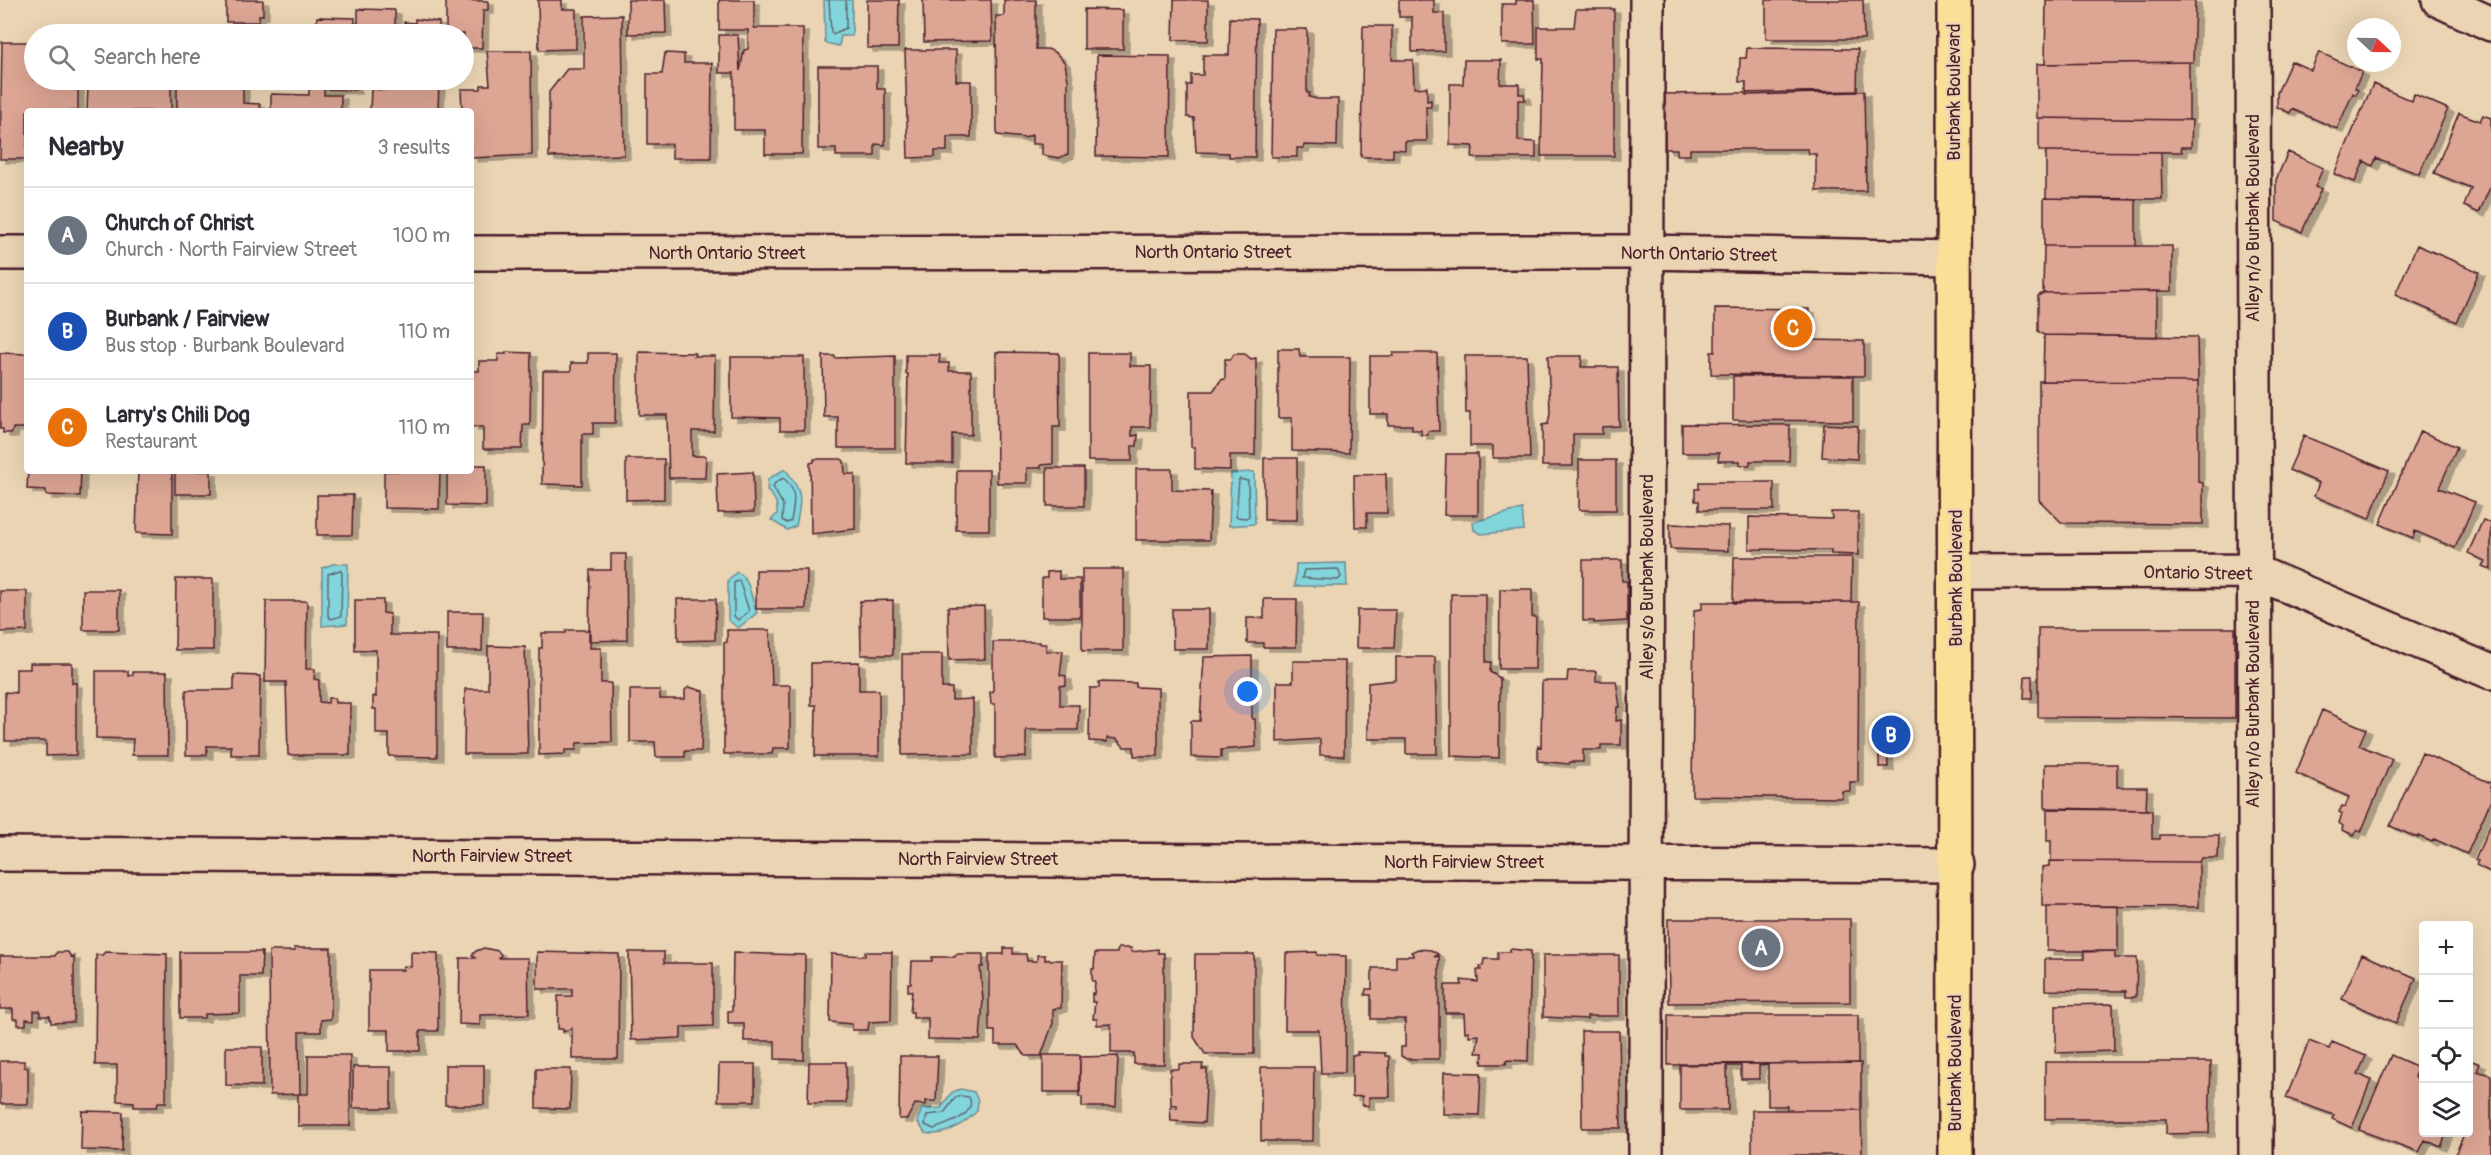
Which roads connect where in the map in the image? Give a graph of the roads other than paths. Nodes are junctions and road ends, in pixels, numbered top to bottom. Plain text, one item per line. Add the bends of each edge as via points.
1 (1647, 0) edge
2 (1954, 0) edge
3 (2253, 0) edge
4 (2439, 0) edge
5 (2491, 24) edge
6 (1646, 252) junction
7 (0, 253) edge
8 (24, 253) edge
9 (474, 253) edge
10 (1954, 258) junction
11 (2253, 571) junction
12 (1956, 572) junction
13 (2491, 672) edge
14 (0, 854) edge
15 (1647, 863) junction
16 (1957, 865) junction
17 (1646, 1155) edge
18 (1955, 1155) edge
19 (2256, 1155) edge

1 - 6 street, Alley s/o Burbank Boulevard
2 - 10 main road, Burbank Boulevard
3 - 11 street, Alley n/o Burbank Boulevard
4 - 5 street
6 - 9 street, North Ontario Street
6 - 10 street, North Ontario Street
6 - 15 street, Alley s/o Burbank Boulevard
7 - 8 street
10 - 12 main road, Burbank Boulevard
11 - 12 street, Ontario Street
11 - 13 street, Ontario Street
11 - 19 street, Alley n/o Burbank Boulevard
12 - 16 main road, Burbank Boulevard
14 - 15 street, North Fairview Street
15 - 16 street, North Fairview Street
15 - 17 street, Alley s/o Burbank Boulevard
16 - 18 main road, Burbank Boulevard

